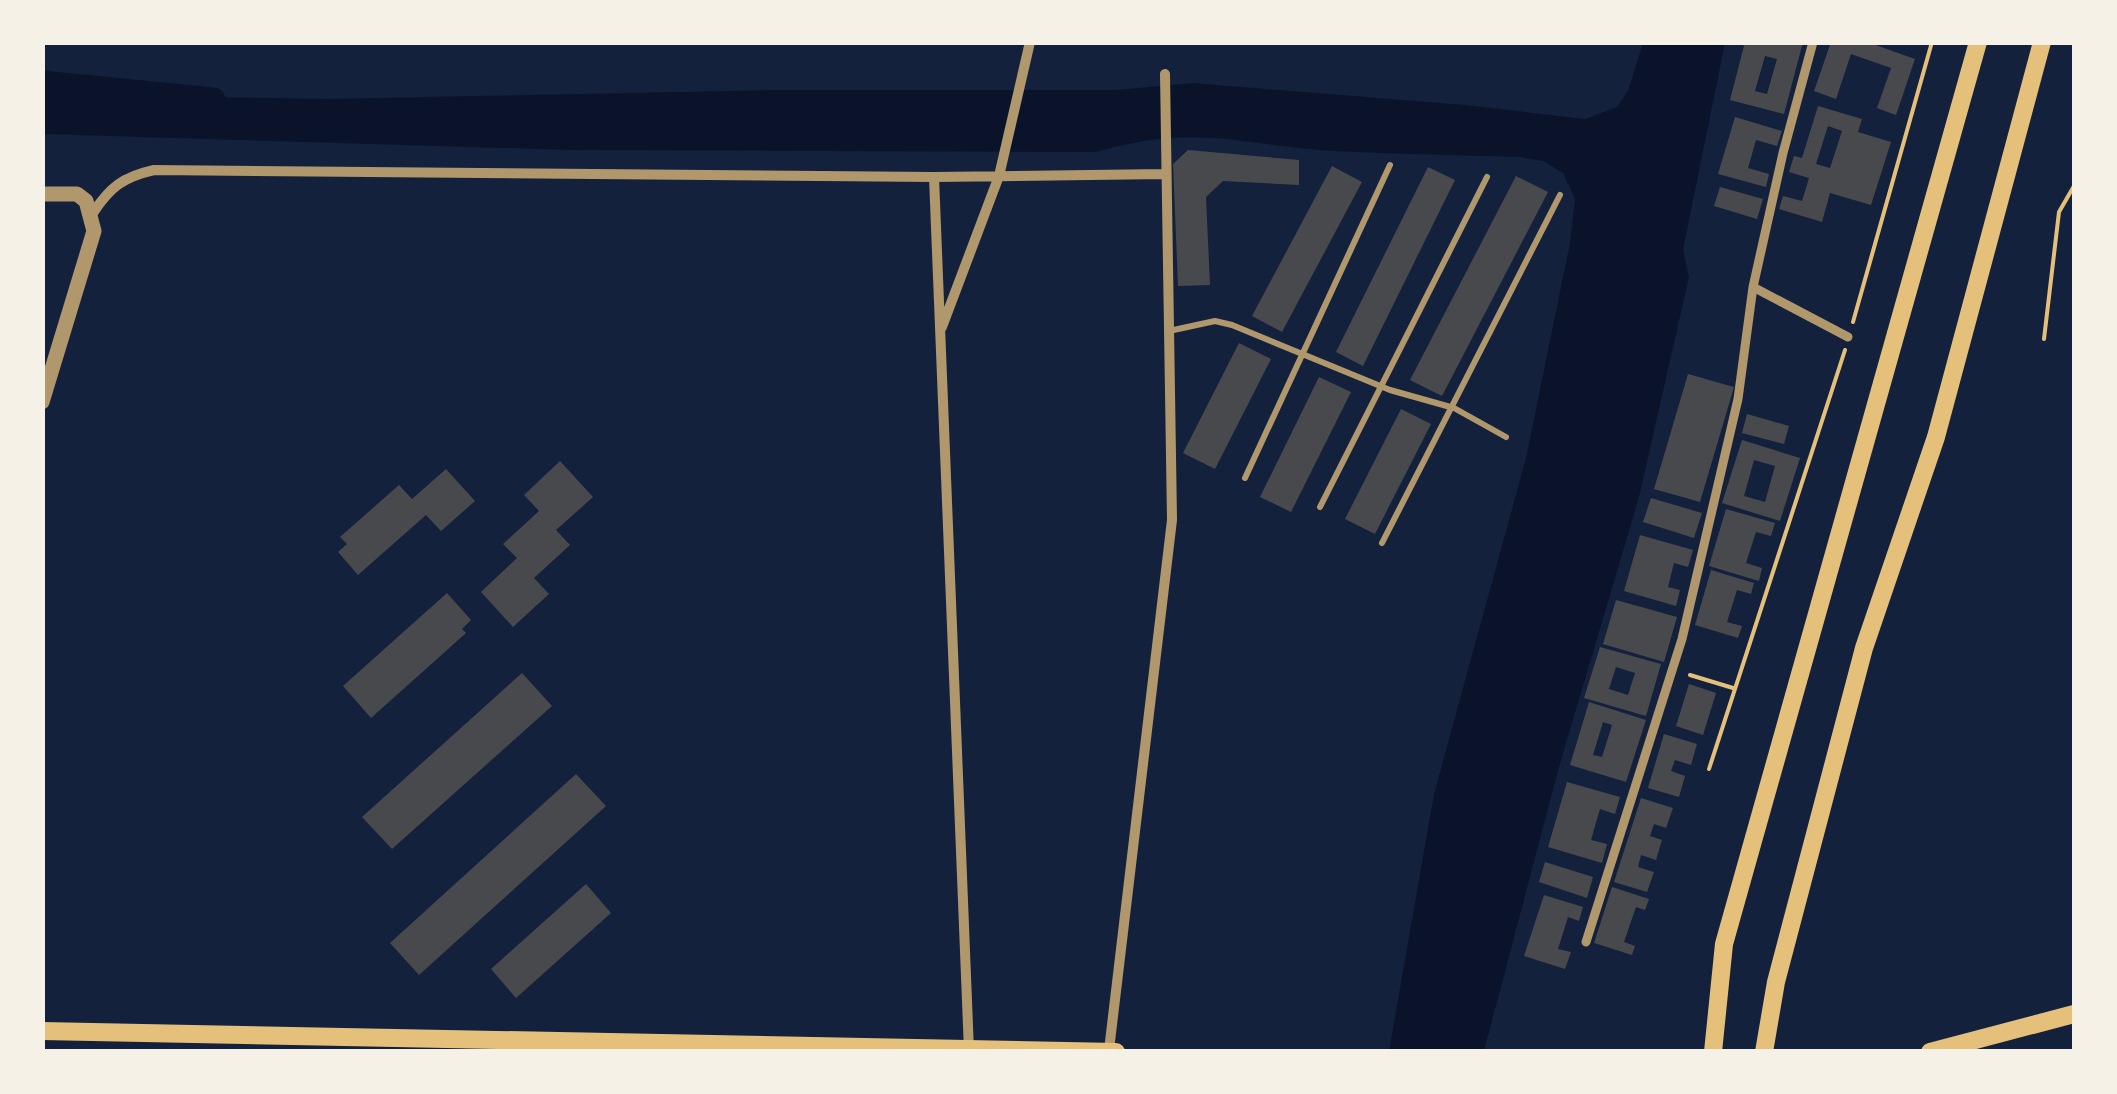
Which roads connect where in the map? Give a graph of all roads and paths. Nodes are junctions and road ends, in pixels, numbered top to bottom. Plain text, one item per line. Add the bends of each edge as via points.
1 (1030, 42) edge
2 (1813, 42) edge
3 (1932, 42) edge
4 (1978, 42) edge
5 (2042, 42) edge
6 (1164, 74) dead end
7 (1390, 166) dead end
8 (1164, 174) junction
9 (934, 176) junction
10 (998, 176) junction
11 (1486, 177) dead end
12 (2074, 186) edge
13 (42, 194) edge
14 (1560, 195) dead end
15 (93, 213) junction
16 (1753, 287) junction
17 (940, 331) junction
18 (1168, 331) junction
19 (1848, 336) junction
20 (2044, 339) dead end
21 (1302, 354) junction
22 (1382, 387) junction
23 (42, 402) edge
24 (1454, 408) junction
25 (1506, 437) dead end
26 (1245, 478) dead end
27 (1320, 507) dead end
28 (1382, 543) dead end
29 (1671, 669) junction
30 (1736, 688) junction
31 (1709, 769) dead end
32 (1586, 942) dead end
33 (2074, 1014) edge
34 (42, 1031) edge
35 (335, 1044) edge
36 (1109, 1050) edge
37 (969, 1051) edge
38 (1116, 1052) edge
39 (1713, 1052) edge
40 (1764, 1052) edge
41 (1930, 1052) edge

1 - 10 street
2 - 16 street
3 - 19 path
4 - 39 main road via 1724,944
5 - 40 main road via 1936,437 1864,648 1776,982
6 - 8 street
7 - 21 lane
8 - 10 street
8 - 18 street
9 - 10 street
9 - 15 street via 154,170 110,188
9 - 17 street
10 - 17 street
11 - 22 lane
12 - 20 path via 2059,212
13 - 15 street via 77,194
14 - 24 lane
15 - 23 street via 94,231
16 - 19 street
16 - 29 street via 1738,399
17 - 37 street
18 - 21 lane via 1215,321
18 - 36 street via 1172,520
19 - 30 path
21 - 22 lane
21 - 26 lane
22 - 24 lane
22 - 27 lane
24 - 25 lane
24 - 28 lane
29 - 30 path
29 - 32 street
30 - 31 path
33 - 41 main road
34 - 35 main road
35 - 37 main road
36 - 37 main road
36 - 38 main road

